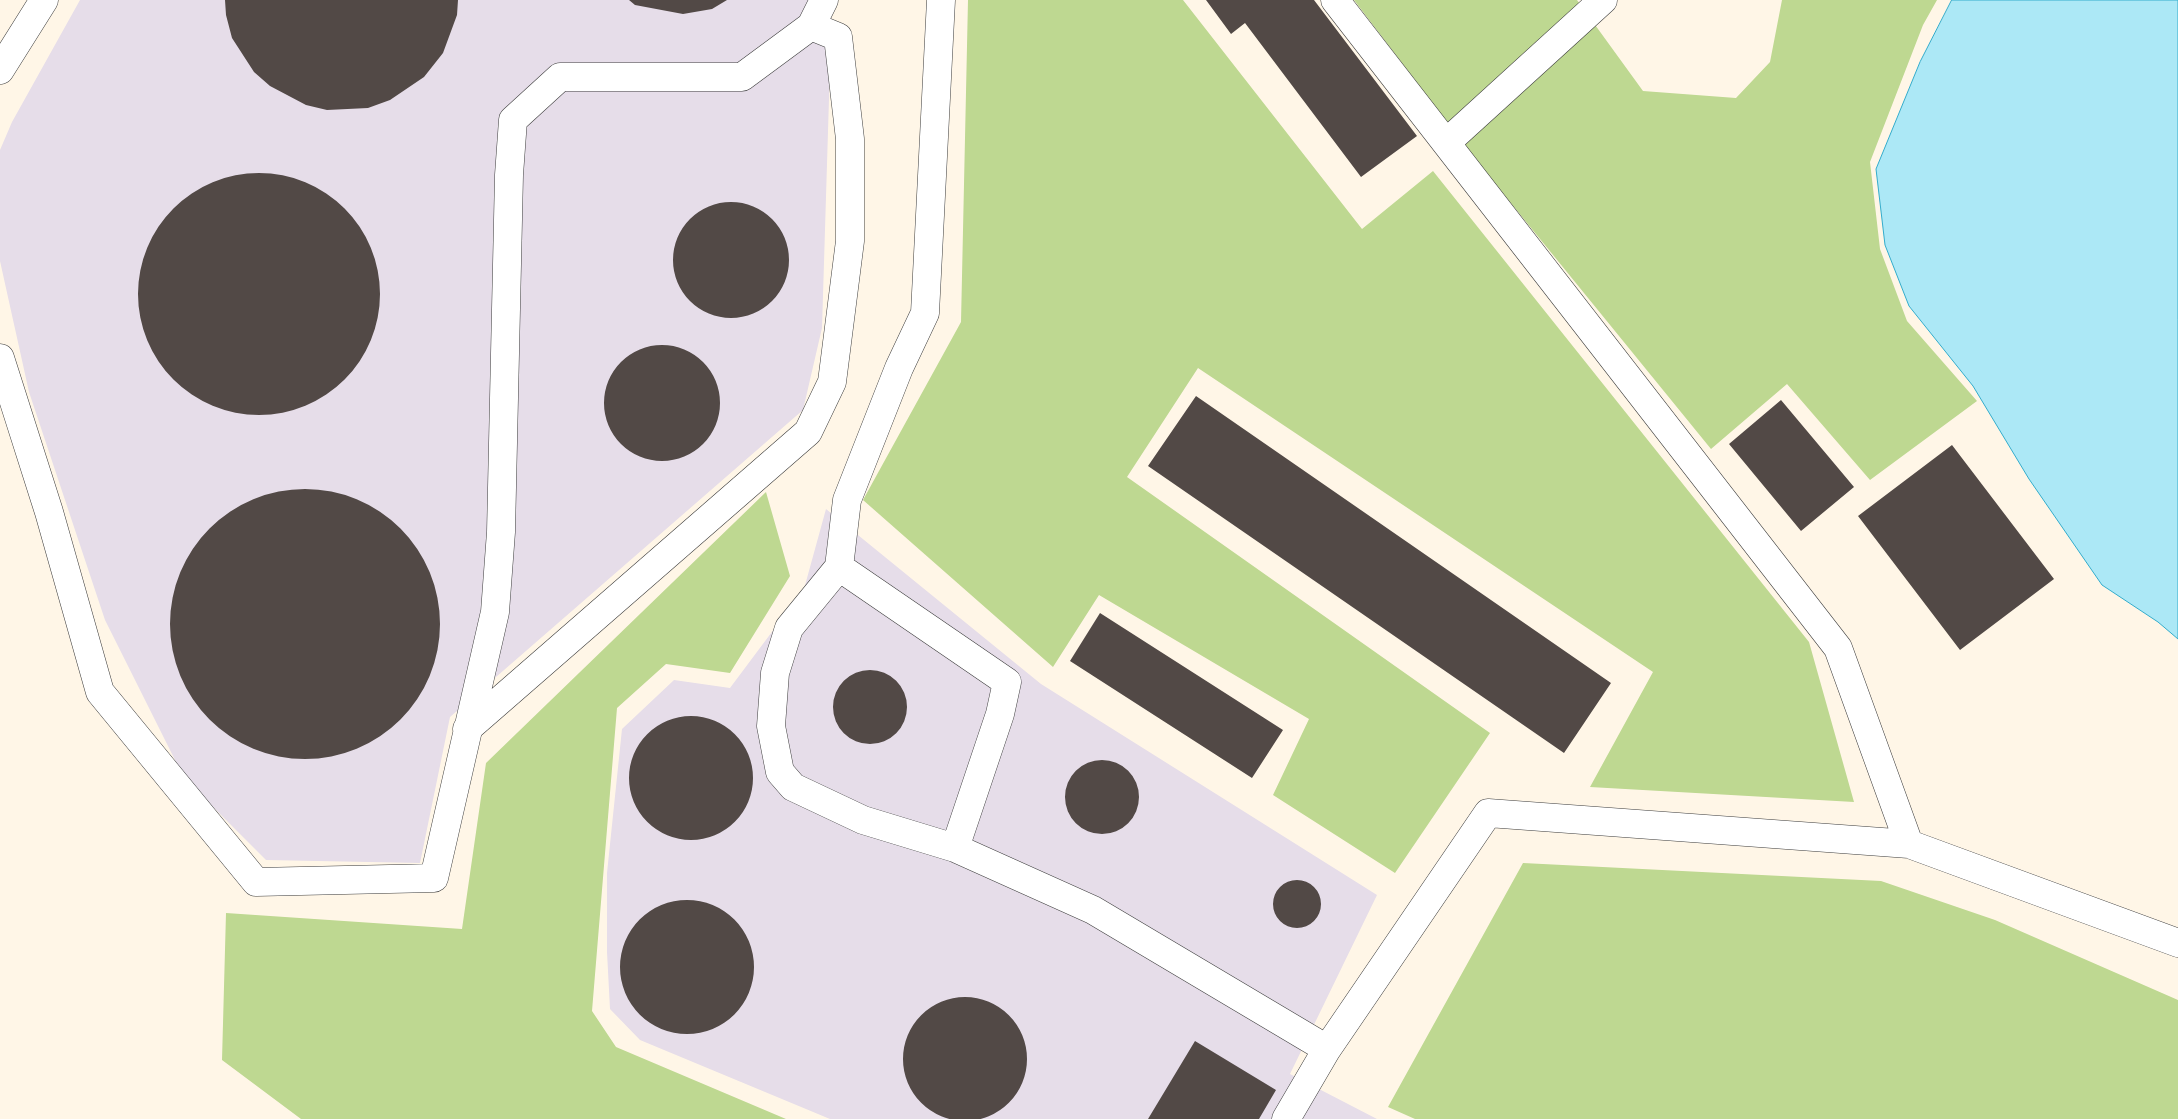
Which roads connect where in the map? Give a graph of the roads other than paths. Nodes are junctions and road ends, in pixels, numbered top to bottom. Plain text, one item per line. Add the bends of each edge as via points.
1 (44, 0) edge
2 (824, 0) edge
3 (941, 0) edge
4 (1334, 0) edge
5 (1603, 0) edge
6 (811, 26) junction
7 (0, 70) edge
8 (1446, 143) junction
9 (0, 358) edge
10 (839, 567) junction
11 (467, 729) junction
12 (1910, 844) junction
13 (955, 848) junction
14 (2178, 943) edge
15 (1327, 1049) junction
16 (1286, 1119) edge

1 - 7 lane
2 - 6 lane
3 - 10 lane via 925,313 899,368 847,500
4 - 8 lane
5 - 8 lane
6 - 11 lane via 838,37 850,140 850,241 832,382 808,432
6 - 11 lane via 742,77 560,77 513,120 501,532 495,612
8 - 12 lane via 1838,648
9 - 11 lane via 50,512 100,692 256,882 434,878
10 - 13 lane via 1007,682 1000,714
10 - 13 lane via 789,628 775,673 771,726 780,772 794,787 863,820
12 - 14 lane
12 - 15 lane via 1488,813
13 - 15 lane via 1093,910
15 - 16 lane

